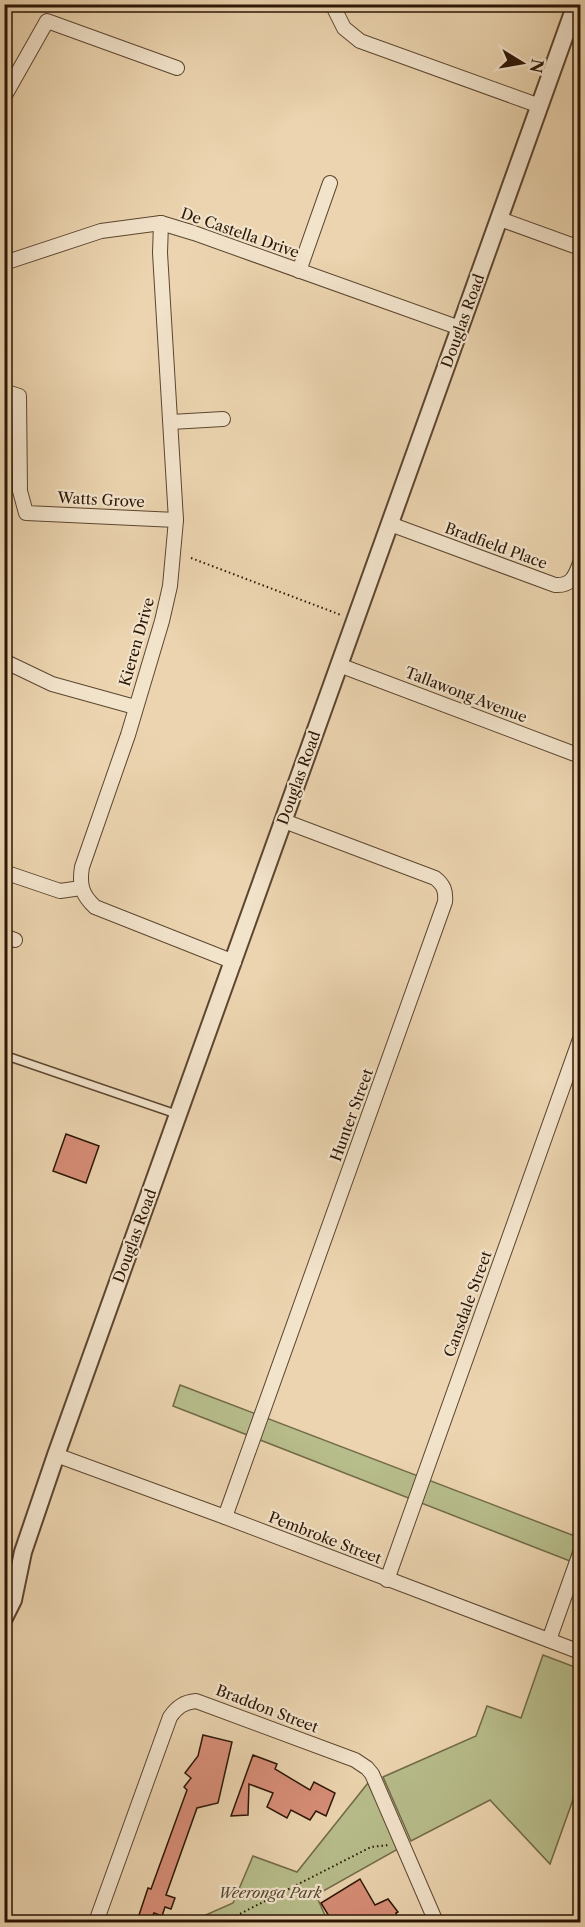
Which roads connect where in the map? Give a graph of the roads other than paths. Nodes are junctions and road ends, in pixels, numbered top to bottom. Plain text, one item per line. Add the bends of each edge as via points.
1 (332, 4) edge
2 (576, 4) edge
3 (177, 68) dead end
4 (4, 97) edge
5 (540, 106) junction
6 (330, 183) dead end
7 (500, 219) junction
8 (161, 223) junction
9 (580, 248) edge
10 (4, 263) edge
11 (299, 271) junction
12 (460, 328) junction
13 (4, 391) edge
14 (223, 419) dead end
15 (171, 423) junction
16 (176, 520) junction
17 (390, 524) junction
18 (580, 563) edge
19 (4, 662) edge
20 (339, 665) junction
21 (135, 706) junction
22 (580, 756) edge
23 (284, 821) junction
24 (4, 872) edge
25 (81, 888) junction
26 (234, 962) junction
27 (580, 1039) edge
28 (4, 1055) edge
29 (179, 1114) junction
30 (56, 1455) junction
31 (225, 1517) junction
32 (23, 1552) junction
33 (580, 1553) edge
34 (387, 1580) junction
35 (4, 1585) edge
36 (4, 1618) edge
37 (549, 1640) junction
38 (580, 1652) edge
39 (96, 1923) edge
40 (436, 1923) edge

1 - 5 street via 344,28 360,41
2 - 5 street, Douglas Road
3 - 4 street via 47,21
5 - 7 street, Douglas Road
6 - 11 street
7 - 9 street
7 - 12 street, Douglas Road
8 - 10 street, De Castella Drive via 101,231
8 - 11 street, De Castella Drive
8 - 15 street, Kieren Drive
11 - 12 street, De Castella Drive
12 - 17 street, Douglas Road
13 - 16 street, Watts Grove via 19,396 20,491 26,513
14 - 15 street
15 - 16 street, Kieren Drive
16 - 21 street, Kieren Drive via 170,586
17 - 18 street, Bradfield Place via 555,585 570,582
17 - 20 street, Douglas Road
19 - 21 street via 52,684
20 - 22 street, Tallawong Avenue
20 - 23 street, Douglas Road
21 - 25 street, Kieren Drive via 82,867
23 - 26 street, Douglas Road
23 - 31 street, Hunter Street via 435,878 446,895
24 - 25 street via 60,891
25 - 26 street via 95,907
26 - 29 street, Douglas Road
27 - 34 street, Cansdale Street
28 - 29 lane
29 - 30 street, Douglas Road
30 - 31 street, Pembroke Street
30 - 32 street, Douglas Road
31 - 34 street, Pembroke Street
32 - 35 street, Douglas Road
32 - 36 street, Douglas Road via 13,1600
33 - 37 street
34 - 37 street, Pembroke Street
37 - 38 street, Pembroke Street
39 - 40 street, Braddon Street via 170,1717 190,1701 202,1702 362,1763 372,1774

